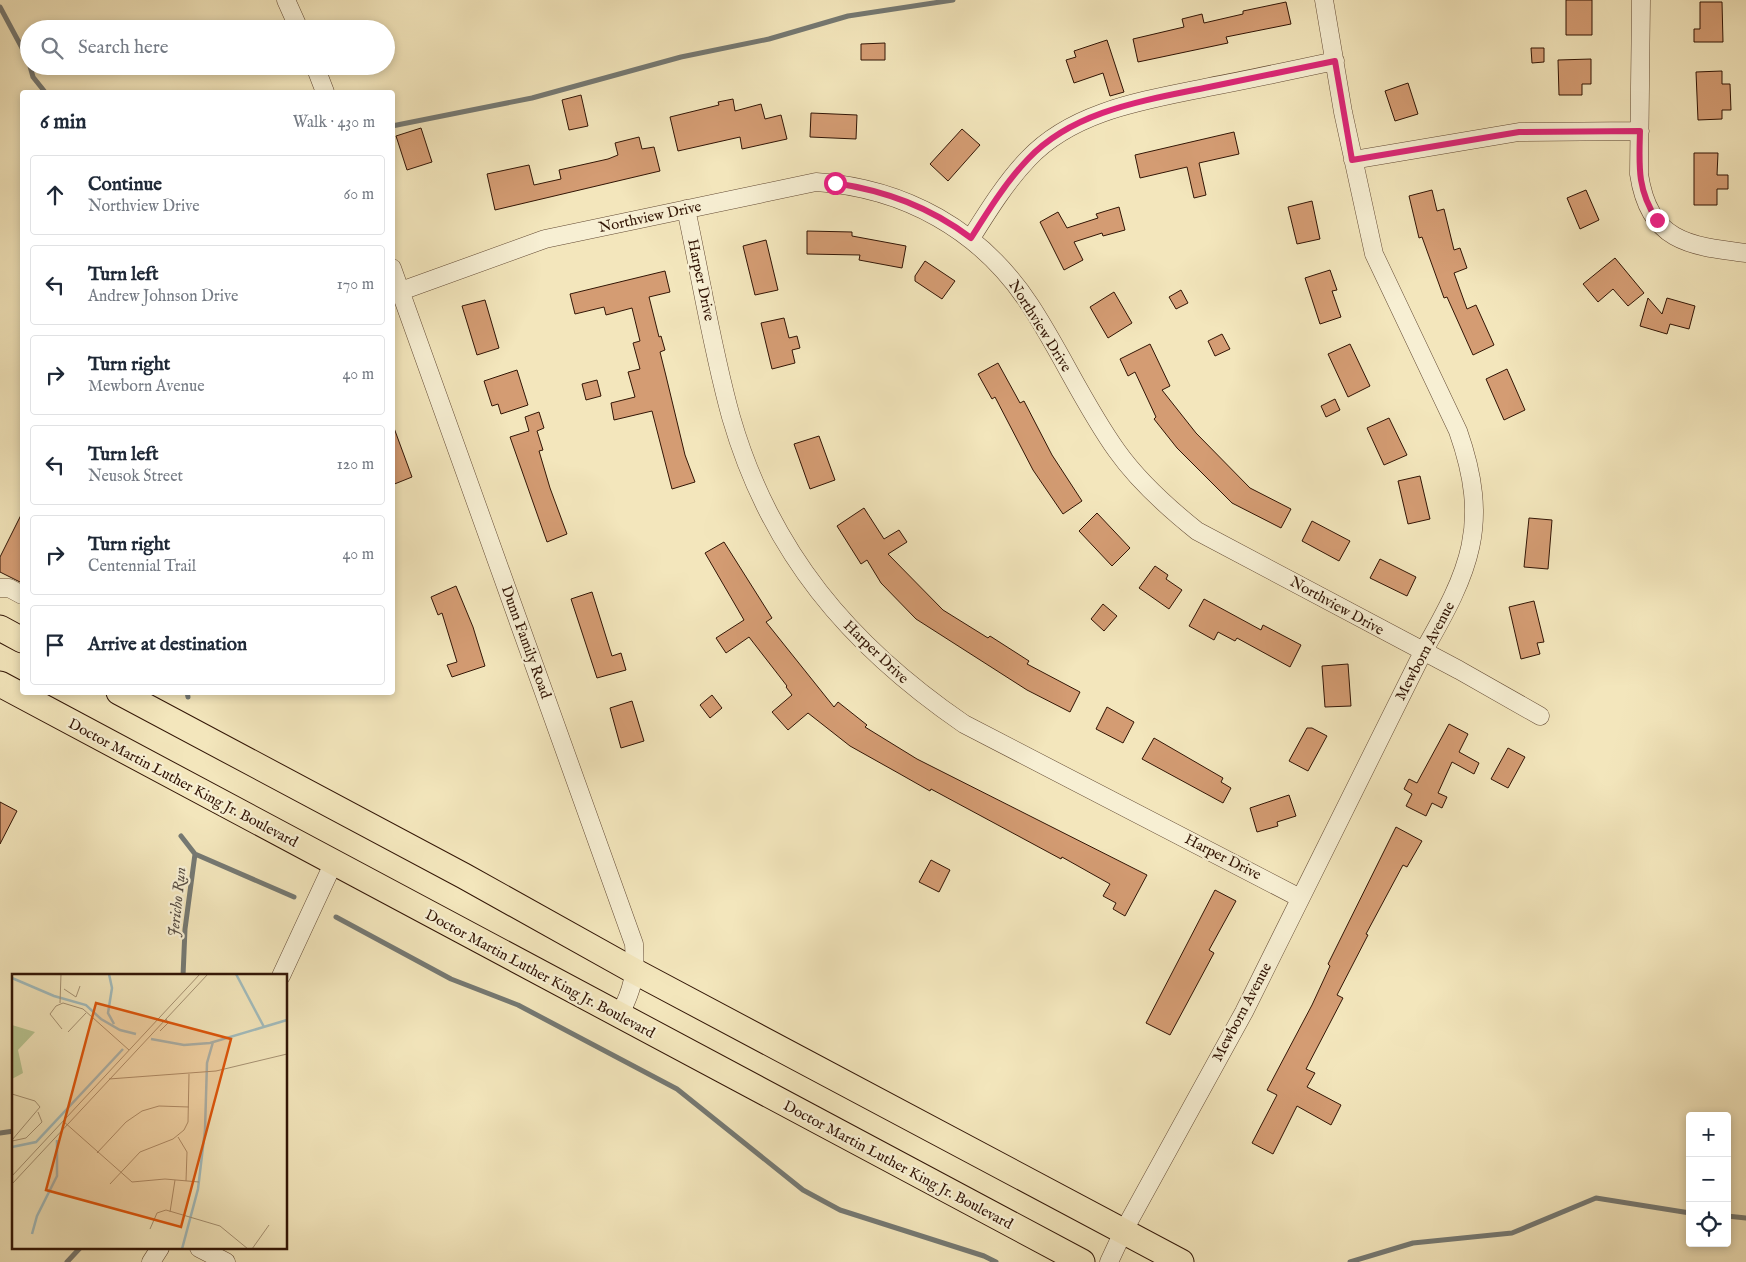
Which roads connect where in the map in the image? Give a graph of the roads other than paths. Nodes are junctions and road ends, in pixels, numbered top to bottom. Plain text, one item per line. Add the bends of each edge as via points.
1 (286, 0) edge
2 (1324, 0) edge
3 (1641, 0) edge
4 (295, 20) edge
5 (1335, 61) junction
6 (319, 75) edge
7 (325, 90) edge
8 (1640, 131) junction
9 (1352, 160) junction
10 (686, 209) junction
11 (971, 238) junction
12 (1746, 253) edge
13 (395, 276) edge
14 (401, 291) junction
15 (0, 588) edge
16 (20, 594) edge
17 (0, 628) edge
18 (20, 639) edge
19 (1424, 652) junction
20 (0, 684) edge
21 (20, 695) edge
22 (20, 695) edge
23 (125, 695) edge
24 (1540, 716) dead end
25 (334, 864) junction
26 (1300, 898) junction
27 (636, 972) junction
28 (282, 974) edge
29 (619, 1016) junction
30 (1122, 1232) junction
31 (159, 1250) edge
32 (203, 1250) edge
33 (151, 1262) edge
34 (226, 1262) edge
35 (1082, 1262) edge
36 (1109, 1262) edge
37 (1181, 1262) edge

1 - 4 street
2 - 5 street, Mewborn Avenue
3 - 8 street
5 - 9 street, Mewborn Avenue
5 - 11 street via 1148,100 1081,122 1029,158
6 - 7 street
8 - 9 street via 1519,132
8 - 12 street via 1642,190 1657,220 1683,242 1702,248
9 - 19 street, Mewborn Avenue via 1377,261 1458,431 1472,481 1473,530 1467,561 1453,600
10 - 11 street, Northview Drive via 816,182 835,183 899,198 938,216
10 - 14 street, Northview Drive via 545,239
10 - 26 street, Harper Drive via 719,367 751,474 786,544 836,613 882,662 964,724
11 - 19 street, Northview Drive via 1019,288 1117,451 1168,507 1197,531
13 - 14 street, Dunn Family Road
14 - 27 street, Dunn Family Road via 634,944
15 - 16 street via 9,588
17 - 18 highway
19 - 24 street, Northview Drive
19 - 26 street, Mewborn Avenue
20 - 21 highway, Doctor Martin Luther King Jr. Boulevard
22 - 25 highway, Doctor Martin Luther King Jr. Boulevard
23 - 27 highway
25 - 28 street
25 - 29 highway, Doctor Martin Luther King Jr. Boulevard
26 - 30 street, Mewborn Avenue via 1244,1012
27 - 29 street, Dunn Family Road via 631,994
27 - 30 highway
29 - 35 highway, Doctor Martin Luther King Jr. Boulevard
30 - 36 street, Mewborn Avenue
30 - 37 highway
31 - 33 street
32 - 34 street

